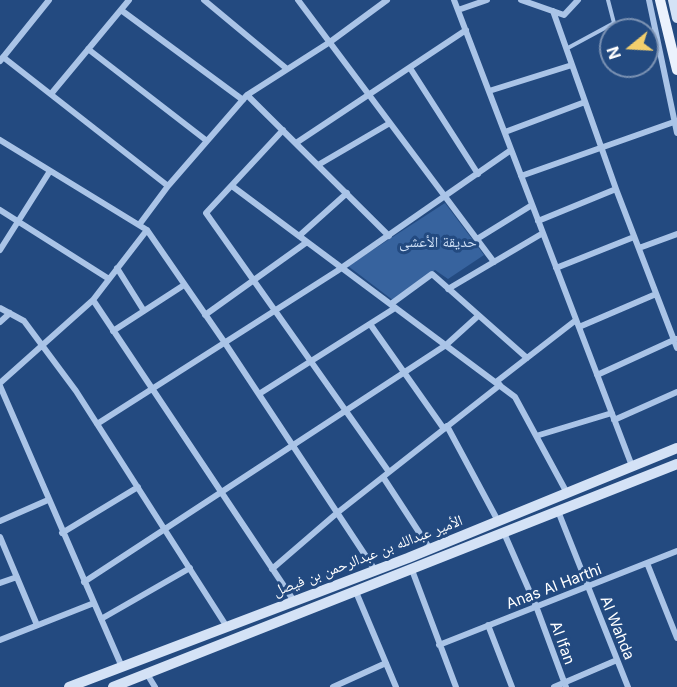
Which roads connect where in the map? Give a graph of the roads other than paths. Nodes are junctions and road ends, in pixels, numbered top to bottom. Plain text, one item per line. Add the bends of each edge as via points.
1 (49, 0) edge
2 (129, 0) edge
3 (204, 0) edge
4 (298, 0) edge
5 (387, 0) edge
6 (454, 0) edge
7 (487, 0) edge
8 (521, 0) edge
9 (578, 0) edge
10 (608, 0) edge
11 (649, 0) edge
12 (660, 0) edge
13 (673, 0) edge
14 (121, 10) junction
15 (458, 10) junction
16 (553, 11) junction
17 (677, 18) edge
18 (465, 30) junction
19 (330, 42) junction
20 (88, 49) junction
21 (566, 49) junction
22 (2, 59) edge
23 (572, 65) junction
24 (410, 68) junction
25 (287, 69) junction
26 (677, 70) edge
27 (489, 91) junction
28 (51, 94) junction
29 (370, 95) junction
30 (245, 97) junction
31 (585, 102) junction
32 (674, 122) junction
33 (390, 123) junction
34 (283, 130) junction
35 (505, 132) junction
36 (677, 133) edge
37 (0, 141) edge
38 (207, 141) junction
39 (296, 143) junction
40 (602, 148) junction
41 (511, 150) junction
42 (318, 165) junction
43 (50, 171) junction
44 (478, 174) junction
45 (521, 176) junction
46 (168, 186) junction
47 (232, 186) junction
48 (616, 189) junction
49 (346, 193) junction
50 (446, 197) junction
51 (532, 205) junction
52 (0, 210) edge
53 (538, 221) junction
54 (19, 222) junction
55 (139, 225) junction
56 (147, 230) junction
57 (543, 233) junction
58 (677, 234) edge
59 (299, 236) junction
60 (389, 236) junction
61 (634, 237) junction
62 (477, 239) junction
63 (307, 242) junction
64 (639, 248) junction
65 (0, 250) edge
66 (494, 262) junction
67 (117, 268) junction
68 (341, 268) junction
69 (556, 268) junction
70 (109, 279) junction
71 (255, 279) junction
72 (184, 285) junction
73 (448, 289) junction
74 (656, 294) junction
75 (93, 300) junction
76 (393, 306) junction
77 (0, 308) edge
78 (144, 311) junction
79 (274, 311) junction
80 (10, 313) junction
81 (205, 315) junction
82 (478, 316) junction
83 (576, 320) junction
84 (0, 322) edge
85 (370, 324) junction
86 (579, 327) junction
87 (113, 331) junction
88 (675, 340) edge
89 (225, 343) junction
90 (446, 345) junction
91 (43, 346) junction
92 (677, 348) edge
93 (527, 358) junction
94 (312, 361) junction
95 (404, 372) junction
96 (597, 375) junction
97 (498, 383) junction
98 (0, 385) edge
99 (151, 389) junction
100 (677, 392) edge
101 (259, 394) junction
102 (345, 411) junction
103 (612, 413) junction
104 (614, 420) junction
105 (97, 424) junction
106 (445, 428) junction
107 (537, 436) junction
108 (293, 446) junction
109 (677, 448) edge
110 (677, 464) edge
111 (632, 466) junction
112 (386, 475) junction
113 (138, 487) junction
114 (220, 493) junction
115 (567, 493) junction
116 (48, 500) junction
117 (558, 511) junction
118 (337, 513) junction
119 (0, 521) edge
120 (498, 521) junction
121 (165, 529) junction
122 (62, 532) junction
123 (504, 533) junction
124 (0, 537) edge
125 (430, 549) junction
126 (677, 551) edge
127 (647, 563) junction
128 (190, 568) junction
129 (272, 569) junction
130 (375, 570) junction
131 (412, 570) junction
132 (17, 577) junction
133 (84, 582) junction
134 (0, 584) edge
135 (587, 586) junction
136 (356, 592) junction
137 (294, 601) junction
138 (94, 603) junction
139 (536, 606) junction
140 (101, 619) junction
141 (38, 625) junction
142 (488, 625) junction
143 (227, 627) junction
144 (677, 638) edge
145 (0, 640) edge
146 (440, 645) junction
147 (616, 660) junction
148 (386, 663) junction
149 (122, 667) junction
150 (147, 674) junction
151 (565, 685) edge
152 (69, 687) edge
153 (113, 687) edge
154 (155, 687) edge
155 (333, 687) edge
156 (396, 687) edge
157 (456, 687) edge
158 (512, 687) edge
159 (554, 687) edge
160 (628, 687) edge

1 - 22 street
2 - 14 street
3 - 25 street
4 - 19 street
5 - 19 street
6 - 15 street
7 - 15 street
8 - 16 street
9 - 16 street via 564,15
10 - 21 lane via 614,24
11 - 32 street
12 - 26 main road
13 - 17 main road
14 - 20 street
14 - 30 street
15 - 18 street
16 - 21 street
18 - 24 street
18 - 27 street
19 - 25 street
19 - 29 street
20 - 28 street
20 - 38 street
21 - 23 street
22 - 28 street
23 - 27 street
23 - 31 street
24 - 29 street
24 - 44 street
25 - 30 street
27 - 35 street
28 - 46 street
29 - 33 street
29 - 39 street
30 - 34 street
30 - 38 street
31 - 35 street
31 - 40 street
32 - 36 street
32 - 40 street
33 - 42 street
33 - 50 street
34 - 39 street
34 - 47 street
35 - 41 street
37 - 43 street
38 - 46 street
39 - 42 street
40 - 45 street
40 - 48 street
41 - 44 street
41 - 45 street
42 - 49 street
43 - 54 street
43 - 55 street
44 - 50 street
45 - 51 street
46 - 55 street
47 - 59 street
47 - 71 street via 206,213
48 - 53 street
48 - 61 street
49 - 59 street
49 - 60 street
50 - 60 street
50 - 62 street
51 - 53 street
51 - 62 street
52 - 54 street
53 - 57 street
54 - 65 street
54 - 70 street
55 - 56 street
56 - 67 street
56 - 72 street
57 - 66 street
57 - 69 street
58 - 64 street
59 - 63 street
60 - 68 street
61 - 64 street
61 - 69 street
62 - 66 street
63 - 68 street
63 - 71 street
64 - 74 street
66 - 73 street
67 - 70 street
67 - 78 street
68 - 76 street
68 - 79 street
69 - 83 street
70 - 75 street
71 - 79 street
71 - 81 street
72 - 78 street
72 - 81 street
73 - 76 street via 432,274
73 - 82 street
74 - 86 street
74 - 88 street
75 - 87 street
75 - 91 street
76 - 85 street
76 - 90 street
77 - 80 street
78 - 87 street
79 - 89 street
79 - 94 street
80 - 84 street
80 - 91 street via 24,321
81 - 89 street
82 - 90 street
82 - 93 street
83 - 86 street
83 - 93 street
85 - 94 street
85 - 95 street
86 - 96 street
87 - 99 street
88 - 92 street
88 - 96 street
89 - 99 street
89 - 101 street
90 - 95 street
90 - 97 street
91 - 98 street
91 - 105 street
93 - 97 street
94 - 101 street
94 - 102 street
95 - 102 street
95 - 106 street
96 - 103 street
97 - 106 street
97 - 107 street via 515,397
98 - 116 street
99 - 105 street
99 - 114 street
100 - 104 street
101 - 108 street
102 - 108 street
102 - 112 street
103 - 104 street
103 - 107 street
104 - 111 street
105 - 113 street
106 - 112 street
106 - 120 street
107 - 115 street
108 - 114 street
108 - 118 street
109 - 111 main road, الأمير عبدالله بن عبدالرحمن بن فيصل
110 - 117 main road, الأمير عبدالله بن عبدالرحمن بن فيصل
111 - 115 main road, الأمير عبدالله بن عبدالرحمن بن فيصل
112 - 118 street
112 - 125 street
113 - 121 street
113 - 122 street
114 - 121 street
114 - 129 street
115 - 120 main road, الأمير عبدالله بن عبدالرحمن بن فيصل
116 - 119 street
116 - 122 street
117 - 123 main road, الأمير عبدالله بن عبدالرحمن بن فيصل
117 - 135 street, Al Wahda
118 - 129 street
118 - 130 street
120 - 125 main road, الأمير عبدالله بن عبدالرحمن بن فيصل
121 - 128 street
121 - 133 street
122 - 133 street
123 - 131 main road, الأمير عبدالله بن عبدالرحمن بن فيصل
123 - 139 street, Al Ifan
124 - 132 street
125 - 130 main road, الأمير عبدالله بن عبدالرحمن بن فيصل
126 - 127 street, Anas Al Harthi
127 - 135 street, Anas Al Harthi
127 - 144 street
128 - 140 street
128 - 143 street
129 - 137 street
130 - 137 main road, الأمير عبدالله بن عبدالرحمن بن فيصل
131 - 136 main road, الأمير عبدالله بن عبدالرحمن بن فيصل
131 - 146 street
132 - 134 street
132 - 141 street
133 - 138 street
135 - 139 street, Anas Al Harthi
135 - 147 street, Al Wahda
136 - 148 street
136 - 150 main road, الأمير عبدالله بن عبدالرحمن بن فيصل
137 - 143 main road, الأمير عبدالله بن عبدالرحمن بن فيصل
138 - 140 street
138 - 141 street
139 - 142 street, Anas Al Harthi
139 - 151 street, Al Ifan
140 - 149 street
141 - 145 street
142 - 146 street, Anas Al Harthi
142 - 158 street
143 - 149 main road, الأمير عبدالله بن عبدالرحمن بن فيصل
146 - 157 street
147 - 151 street
147 - 160 street, Al Wahda
148 - 155 street
148 - 156 street
149 - 152 main road, الأمير عبدالله بن عبدالرحمن بن فيصل
150 - 153 main road, الأمير عبدالله بن عبدالرحمن بن فيصل
150 - 154 street
151 - 159 street

